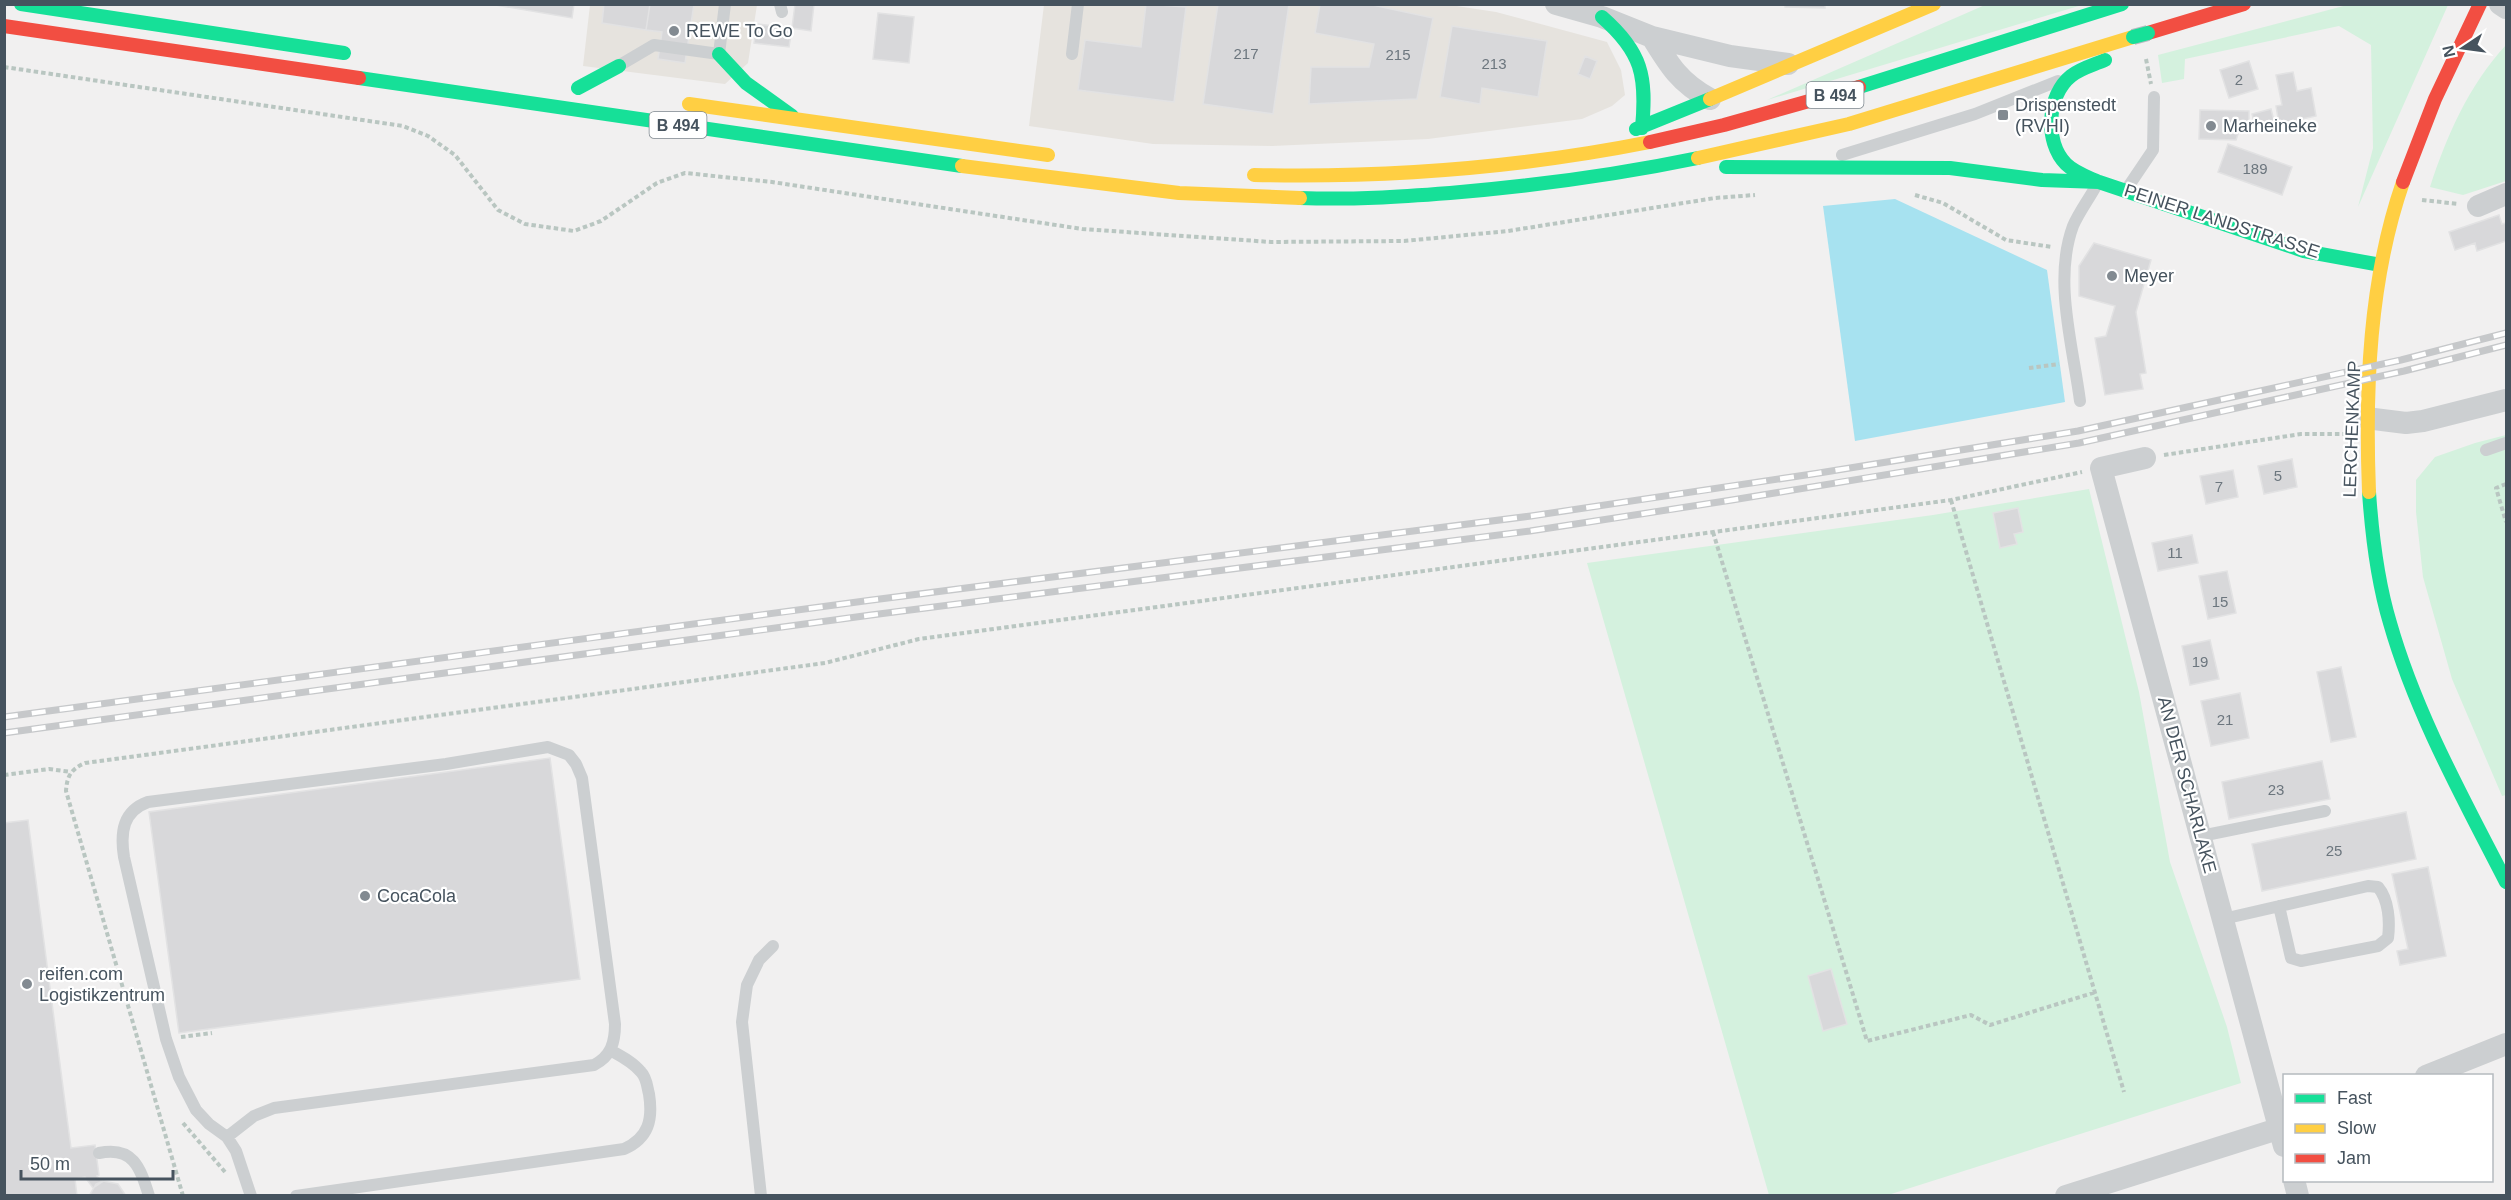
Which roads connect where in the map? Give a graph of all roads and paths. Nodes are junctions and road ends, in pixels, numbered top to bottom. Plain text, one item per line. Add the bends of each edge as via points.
1 (21, 4) edge
2 (725, 4) edge
3 (1078, 4) edge
4 (1556, 4) edge
5 (1934, 4) edge
6 (2121, 4) edge
7 (2244, 4) edge
8 (2480, 4) edge
9 (2500, 4) edge
10 (2506, 8) edge
11 (1603, 11) edge
12 (4, 26) edge
13 (1652, 37) junction
14 (2133, 37) junction
15 (353, 54) dead end
16 (719, 54) junction
17 (1071, 54) dead end
18 (1793, 65) junction
19 (619, 66) joint
20 (2069, 77) junction
21 (560, 85) dead end
22 (578, 88) junction
23 (601, 91) dead end
24 (2154, 97) dead end
25 (1710, 99) junction
26 (670, 101) dead end
27 (796, 119) junction
28 (1642, 128) junction
29 (1060, 157) dead end
30 (1543, 161) junction
31 (1806, 166) junction
32 (1646, 169) junction
33 (1245, 174) dead end
34 (2098, 182) junction
35 (2125, 191) junction
36 (2506, 194) edge
37 (2397, 198) junction
38 (2478, 206) joint
39 (2381, 265) junction
40 (2075, 363) junction
41 (2029, 368) dead end
42 (2506, 400) edge
43 (2080, 401) dead end
44 (2366, 427) junction
45 (2506, 443) edge
46 (2486, 450) dead end
47 (2145, 458) joint
48 (2101, 468) junction
49 (2506, 484) edge
50 (1951, 500) junction
51 (2506, 522) edge
52 (1713, 531) junction
53 (71, 772) junction
54 (4, 775) edge
55 (2325, 811) dead end
56 (2201, 836) junction
57 (2506, 882) edge
58 (2279, 906) junction
59 (2223, 919) junction
60 (773, 946) dead end
61 (2096, 992) junction
62 (2506, 1044) edge
63 (610, 1050) junction
64 (2431, 1074) edge
65 (2124, 1092) dead end
66 (2283, 1134) edge
67 (227, 1137) junction
68 (99, 1153) dead end
69 (149, 1196) edge
70 (183, 1196) edge
71 (251, 1196) edge
72 (296, 1196) edge
73 (761, 1196) edge
74 (2066, 1196) edge

1 - 15 main road
2 - 16 lane
3 - 17 lane
4 - 11 street
5 - 18 main road
6 - 30 main road, B 494 via 1781,110 1649,143
7 - 14 main road, B 494, bridge
8 - 37 main road, LERCHENKAMP via 2434,98
9 - 10 street
11 - 13 street
11 - 28 main road via 1635,50 1643,73
12 - 32 main road, B 494 via 881,155 1179,193 1354,200 1509,188
13 - 18 street via 1730,56
13 - 25 street via 1674,73
14 - 20 main road via 2108,58
14 - 32 main road, B 494 via 1849,124
16 - 19 lane via 654,45
16 - 27 main road via 746,83
18 - 25 main road
19 - 22 main road
20 - 31 lane via 1975,114
20 - 34 main road via 2055,96 2051,114 2053,141 2066,164
21 - 22 main road
22 - 23 main road
24 - 35 lane via 2153,150
25 - 28 main road
26 - 27 main road, B 494
27 - 29 main road, B 494
28 - 30 main road
30 - 33 main road, B 494 via 1327,176
31 - 32 main road
31 - 34 main road via 1950,168 2042,180
34 - 35 main road, PEINER LANDSTRASSE
34 - 40 lane via 2074,225 2066,253 2067,311
35 - 39 main road, PEINER LANDSTRASSE via 2304,251
36 - 38 street
37 - 38 path
37 - 39 main road, LERCHENKAMP
39 - 44 main road, LERCHENKAMP
40 - 41 path
40 - 43 lane
42 - 44 street via 2423,421
44 - 47 path
44 - 57 main road, LERCHENKAMP via 2367,502 2390,623 2432,735
45 - 46 lane
47 - 48 street
48 - 50 path
48 - 56 street, AN DER SCHARLAKE
49 - 51 path via 2496,488
50 - 52 path
50 - 61 path
52 - 53 path via 919,639 825,663 85,763
52 - 61 path via 1867,1041 1971,1015 1990,1025
53 - 54 path via 49,769
53 - 70 path via 66,779 66,791
55 - 56 lane
56 - 59 street, AN DER SCHARLAKE
58 - 58 lane via 2378,887 2390,925 2388,938 2378,946 2301,961 2292,958
58 - 59 lane
59 - 66 street, AN DER SCHARLAKE
60 - 73 lane via 759,960 747,985 742,1022
61 - 65 path
62 - 64 street
63 - 67 lane via 604,1060 594,1065 274,1108 254,1116
63 - 67 lane via 615,1024 582,778 569,755 548,747 148,802 138,805 124,822 122,844 166,1039 196,1110
63 - 72 lane via 635,1066 647,1083 649,1125 635,1144 624,1149
66 - 74 street
67 - 71 lane via 236,1151
68 - 69 lane via 118,1151 129,1156 138,1166

